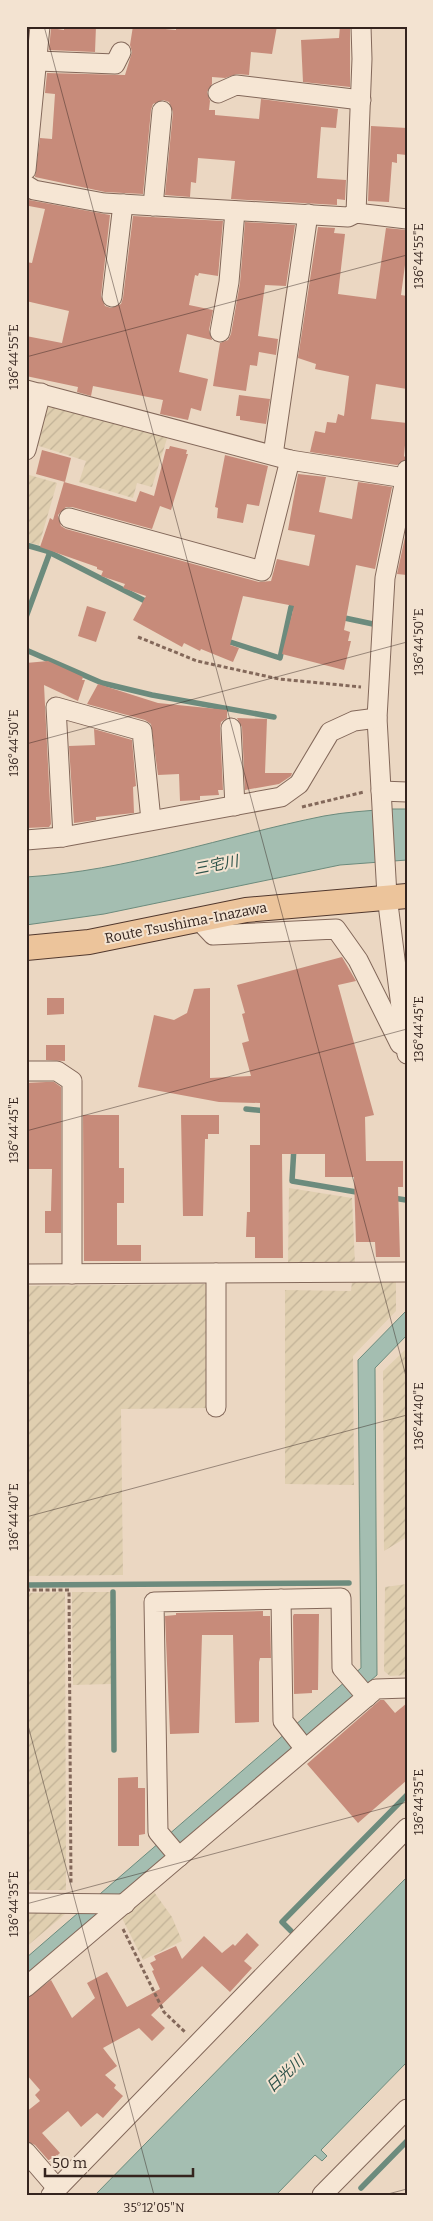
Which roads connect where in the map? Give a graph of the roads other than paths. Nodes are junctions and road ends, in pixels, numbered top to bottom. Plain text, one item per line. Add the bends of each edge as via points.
1 (40, 26) edge
2 (361, 26) edge
3 (121, 52) dead end
4 (38, 61) junction
5 (218, 93) dead end
6 (361, 100) junction
7 (162, 111) dead end
8 (26, 170) edge
9 (26, 184) edge
10 (123, 204) junction
11 (153, 206) junction
12 (235, 211) junction
13 (308, 214) junction
14 (356, 214) junction
15 (407, 219) edge
16 (112, 297) dead end
17 (220, 332) dead end
18 (34, 391) edge
19 (26, 450) edge
20 (281, 458) junction
21 (405, 481) edge
22 (69, 518) dead end
23 (377, 718) junction
24 (231, 728) dead end
25 (407, 792) edge
26 (381, 796) junction
27 (235, 806) junction
28 (151, 820) junction
29 (63, 837) junction
30 (26, 840) edge
31 (397, 896) edge
32 (199, 920) junction
33 (26, 948) edge
34 (407, 1056) edge
35 (26, 1071) edge
36 (407, 1272) edge
37 (216, 1273) junction
38 (26, 1274) edge
39 (72, 1274) junction
40 (216, 1407) dead end
41 (281, 1599) junction
42 (407, 1688) edge
43 (364, 1694) junction
44 (303, 1747) junction
45 (407, 1828) edge
46 (178, 1855) junction
47 (26, 1903) edge
48 (120, 1906) junction
49 (26, 1988) edge
50 (407, 2109) edge
51 (26, 2152) edge
52 (341, 2187) edge
53 (54, 2192) edge
54 (322, 2195) edge

1 - 4 street
2 - 6 street
3 - 4 street via 115,64
4 - 8 street
5 - 6 street via 236,85
6 - 14 street
7 - 11 street
9 - 10 street via 34,190 104,204
10 - 11 street
10 - 16 street
11 - 12 street
12 - 13 street
12 - 17 street via 229,282
13 - 14 street via 348,217
13 - 20 street
14 - 15 street
18 - 19 street
18 - 20 street
20 - 21 street
20 - 22 street via 262,571
21 - 23 street via 385,578
23 - 26 street
23 - 27 street via 354,721 330,732 299,784 281,797
24 - 27 street
25 - 26 street
26 - 31 street via 386,873
27 - 28 street
28 - 29 street
28 - 29 street via 142,731 56,707
29 - 30 street
31 - 32 main road, Route Tsushima-Inazawa via 246,910
31 - 34 street
32 - 33 main road, Route Tsushima-Inazawa via 89,942
32 - 34 street via 212,935 336,929 358,960
35 - 39 street via 57,1071 72,1081
36 - 37 street
37 - 39 street
37 - 40 street
38 - 39 street
41 - 43 street via 341,1598 342,1668
41 - 44 street via 283,1721
41 - 46 street via 154,1602 158,1832
42 - 43 street via 376,1689
43 - 44 street
44 - 46 street
45 - 53 street
46 - 48 street
47 - 48 street
48 - 49 street
50 - 52 street
51 - 53 street
52 - 54 street

